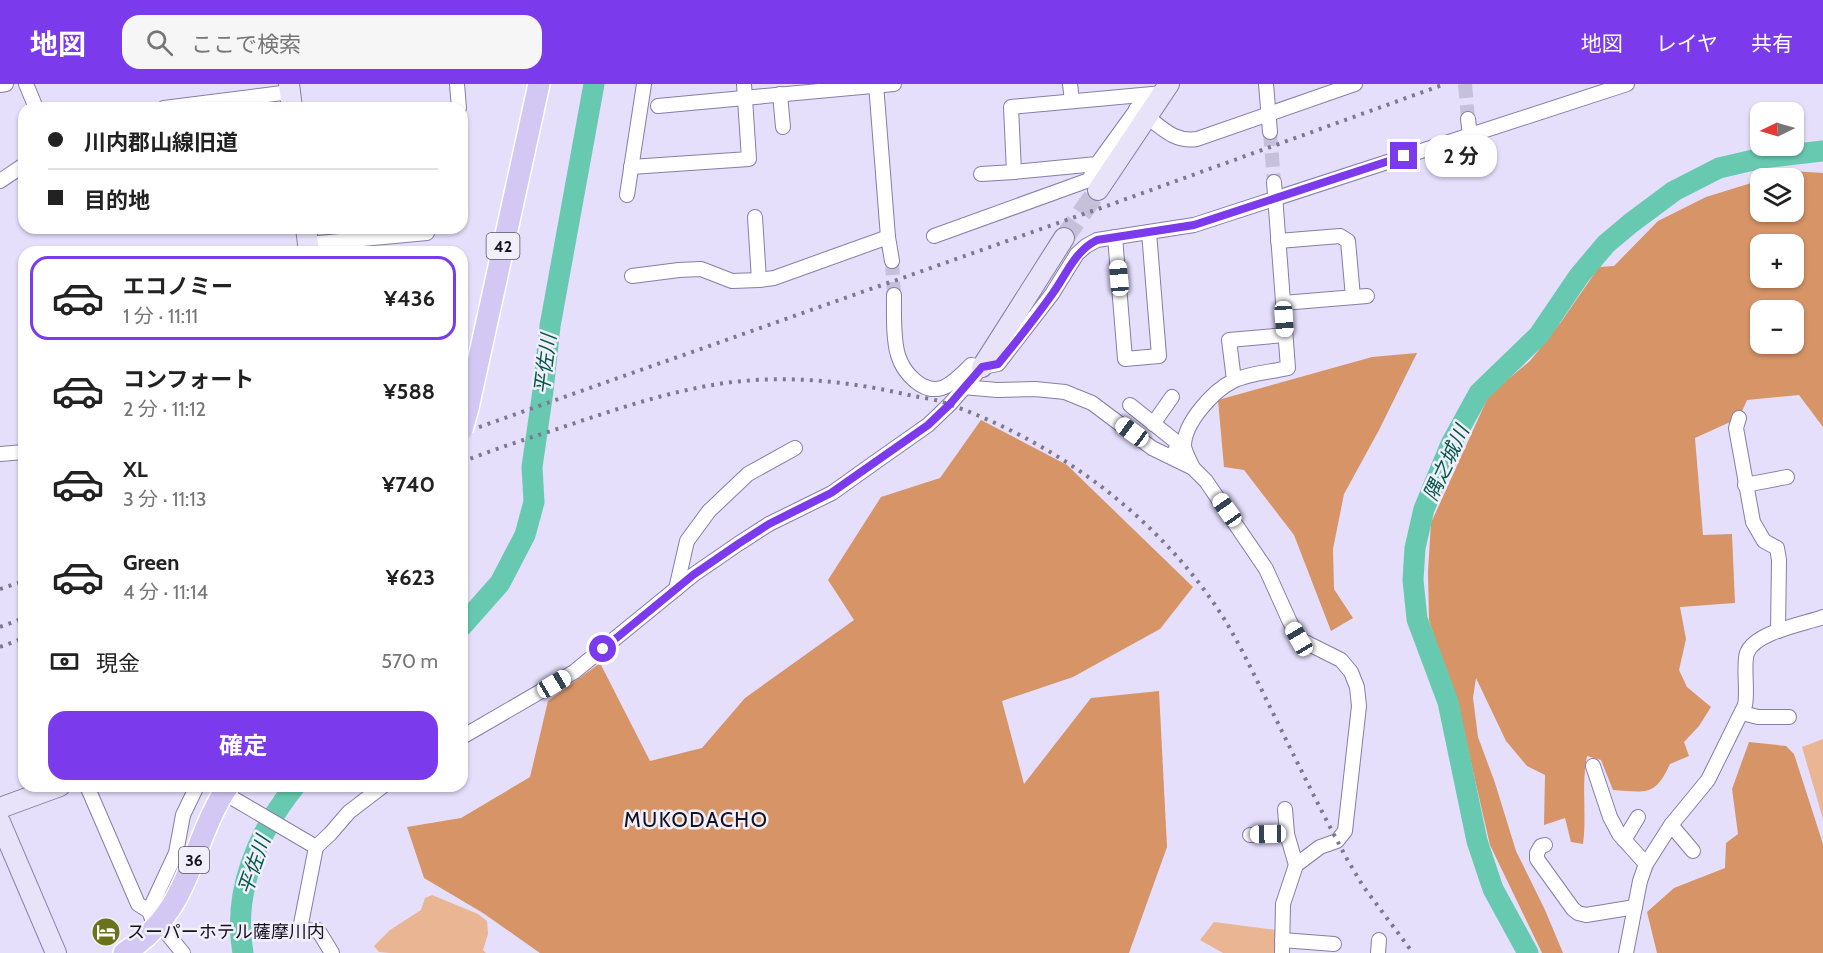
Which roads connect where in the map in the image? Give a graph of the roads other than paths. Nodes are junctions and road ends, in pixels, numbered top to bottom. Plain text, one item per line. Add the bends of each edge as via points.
1 (6, 84) edge
2 (26, 84) edge
3 (457, 84) edge
4 (539, 84) edge
5 (644, 84) edge
6 (894, 84) edge
7 (1070, 84) edge
8 (1266, 84) edge
9 (1355, 84) edge
10 (1627, 84) edge
11 (0, 85) edge
12 (876, 85) edge
13 (744, 91) edge
14 (1160, 91) edge
15 (780, 94) junction
16 (290, 95) edge
17 (34, 102) edge
18 (222, 102) edge
19 (458, 102) edge
20 (1072, 102) junction
21 (658, 106) dead end
22 (1142, 113) junction
23 (1268, 113) junction
24 (1468, 120) tunnel mouth
25 (783, 127) dead end
26 (1270, 132) tunnel mouth
27 (1470, 135) junction
28 (1097, 164) junction
29 (631, 167) junction
30 (18, 169) edge
31 (1014, 172) junction
32 (981, 174) dead end
33 (0, 181) edge
34 (1274, 182) tunnel mouth
35 (1098, 190) tunnel mouth
36 (627, 195) dead end
37 (1274, 198) junction
38 (755, 217) dead end
39 (1149, 232) junction
40 (414, 234) edge
41 (888, 237) junction
42 (934, 237) dead end
43 (1115, 237) junction
44 (1064, 238) tunnel mouth
45 (1278, 241) junction
46 (308, 242) edge
47 (892, 261) tunnel mouth
48 (632, 276) dead end
49 (759, 280) junction
50 (894, 295) tunnel mouth
51 (1367, 296) dead end
52 (1353, 297) junction
53 (1283, 303) junction
54 (1285, 335) junction
55 (982, 367) junction
56 (1234, 380) junction
57 (963, 387) junction
58 (1172, 397) dead end
59 (1130, 405) dead end
60 (468, 408) edge
61 (1739, 418) dead end
62 (1153, 423) junction
63 (1182, 447) junction
64 (795, 448) dead end
65 (18, 452) edge
66 (0, 454) edge
67 (1171, 458) junction
68 (1193, 468) junction
69 (1787, 477) dead end
70 (1745, 485) junction
71 (676, 589) junction
72 (1823, 617) edge
73 (1778, 631) junction
74 (1742, 713) junction
75 (1789, 717) dead end
76 (468, 734) edge
77 (1593, 766) dead end
78 (44, 792) edge
79 (90, 792) edge
80 (194, 792) edge
81 (225, 792) edge
82 (228, 792) edge
83 (375, 792) edge
84 (0, 808) edge
85 (1285, 809) dead end
86 (1638, 817) dead end
87 (0, 822) edge
88 (1671, 825) junction
89 (1287, 834) junction
90 (1250, 835) dead end
91 (1624, 840) junction
92 (1545, 845) dead end
93 (316, 847) junction
94 (1693, 851) dead end
95 (1646, 864) junction
96 (1296, 865) junction
97 (1635, 907) junction
98 (155, 922) junction
99 (1334, 944) dead end
100 (1282, 947) edge
101 (56, 953) edge
102 (124, 953) edge
103 (183, 953) edge
104 (332, 953) edge
105 (1626, 953) edge

1 - 11 street
2 - 17 street
3 - 19 street
4 - 60 main road, 42, bridge
5 - 29 street
6 - 12 street
7 - 20 street
8 - 23 street
9 - 23 street
10 - 27 street
12 - 15 street
12 - 41 street
13 - 15 street
13 - 21 street
13 - 29 street via 749,159
14 - 20 street
14 - 22 street
15 - 25 street
16 - 18 street
20 - 31 street via 1011,107
22 - 23 street via 1174,138 1184,141
22 - 28 street
22 - 35 street
23 - 26 street
24 - 27 street
27 - 37 street
28 - 31 street
28 - 42 street via 1089,180
29 - 36 street
30 - 33 street
31 - 32 street
34 - 37 street
37 - 39 street via 1194,225
37 - 45 street
38 - 49 street
39 - 43 street
39 - 43 street via 1159,356 1125,359
40 - 46 street
41 - 47 street
41 - 49 street
43 - 55 street via 1097,240 1077,254 1052,294 998,364
44 - 55 street
45 - 52 street via 1340,236 1348,241
45 - 53 street
48 - 49 street via 701,269 732,281
50 - 55 street via 898,355 908,377 927,387 941,388 971,365
51 - 52 street
52 - 53 street
53 - 54 street
54 - 56 street via 1288,368
54 - 56 street via 1229,340
55 - 57 street
56 - 63 street via 1207,400
57 - 67 street via 1065,392 1092,403
57 - 71 street via 928,425 831,493 769,524
58 - 62 street
59 - 62 street
61 - 70 street via 1736,428
62 - 63 street
63 - 67 street
63 - 68 street
64 - 71 street via 748,474 709,511 687,541
65 - 66 street
67 - 68 street
68 - 96 street via 1266,569 1299,639 1341,660 1358,687 1346,831 1337,841 1320,847
69 - 70 street
70 - 73 street via 1753,522 1764,541 1777,548
71 - 76 street via 574,672
72 - 73 street
73 - 74 street via 1752,646 1747,654 1748,694
74 - 75 street
74 - 88 street via 1708,780
77 - 91 street via 1610,817
78 - 84 street
79 - 98 street via 138,904
80 - 98 street via 183,815
81 - 98 main road, 36 via 181,892
82 - 93 street via 245,806
83 - 93 street via 348,812
85 - 89 street
86 - 91 street
87 - 101 street
88 - 94 street
88 - 95 street
89 - 90 street
89 - 96 street
91 - 95 street
92 - 97 street via 1537,859 1578,914
93 - 104 street via 300,929 318,930
95 - 97 street
96 - 100 street via 1283,904
97 - 105 street
98 - 102 main road, 36
98 - 103 street
99 - 100 street

